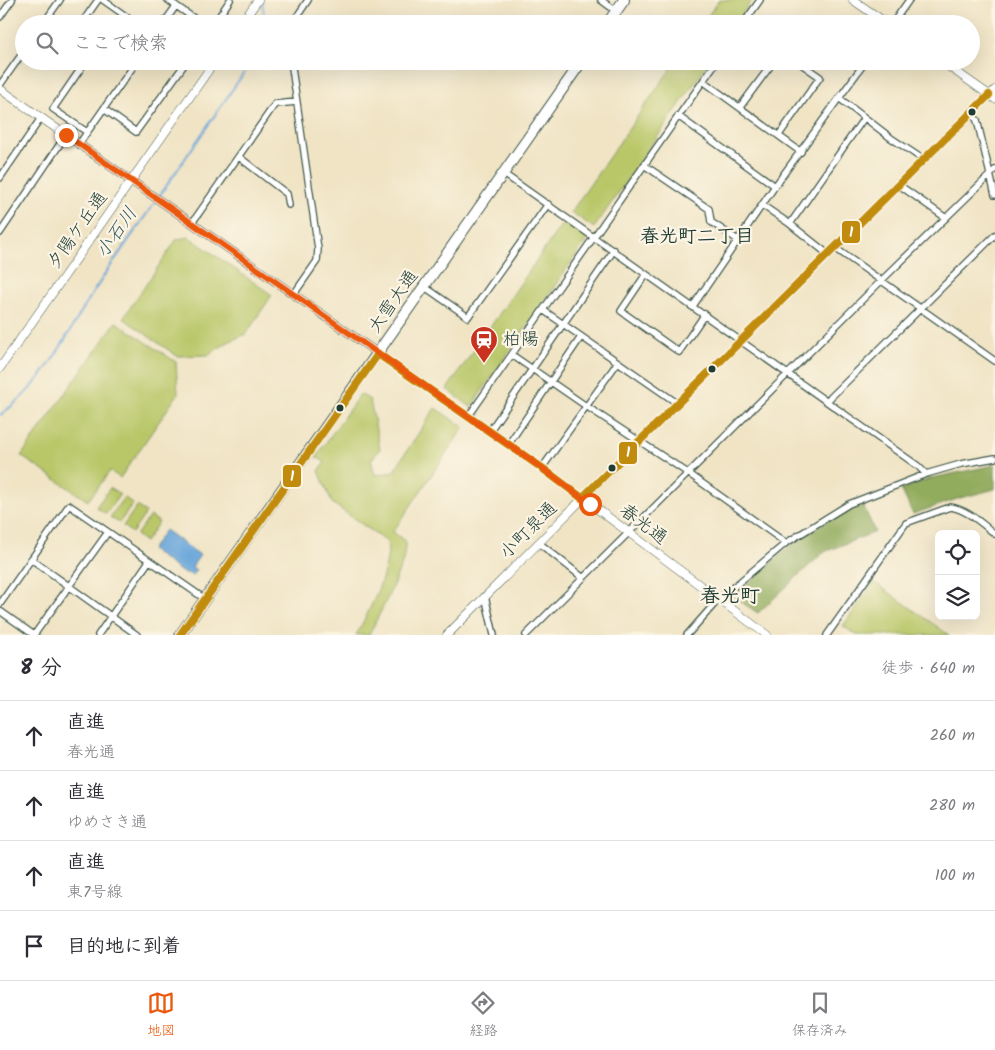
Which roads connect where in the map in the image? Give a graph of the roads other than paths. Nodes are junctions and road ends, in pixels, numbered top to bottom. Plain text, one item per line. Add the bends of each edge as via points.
1 (12, 0) edge
2 (60, 0) edge
3 (98, 0) edge
4 (103, 0) edge
5 (168, 0) edge
6 (230, 0) edge
7 (258, 0) edge
8 (308, 0) edge
9 (600, 0) edge
10 (624, 0) edge
11 (760, 0) edge
12 (853, 0) edge
13 (909, 0) edge
14 (176, 6) junction
15 (616, 11) junction
16 (49, 15) edge
17 (87, 15) edge
18 (124, 15) edge
19 (170, 15) edge
20 (189, 15) edge
21 (220, 15) edge
22 (248, 15) edge
23 (298, 15) edge
24 (613, 15) edge
25 (749, 15) edge
26 (875, 15) edge
27 (898, 15) edge
28 (0, 17) edge
29 (15, 64) edge
30 (80, 70) edge
31 (131, 70) edge
32 (181, 70) edge
33 (209, 70) edge
34 (292, 70) edge
35 (576, 70) edge
36 (711, 70) edge
37 (767, 70) edge
38 (810, 70) edge
39 (859, 70) edge
40 (955, 70) edge
41 (703, 81) junction
42 (0, 85) edge
43 (0, 89) edge
44 (993, 95) edge
45 (839, 98) junction
46 (297, 102) junction
47 (740, 107) junction
48 (104, 108) junction
49 (971, 113) junction
50 (678, 116) junction
51 (42, 118) junction
52 (864, 118) junction
53 (87, 132) junction
54 (66, 135) junction
55 (779, 136) junction
56 (79, 144) junction
57 (801, 152) junction
58 (239, 157) junction
59 (924, 160) junction
60 (644, 165) junction
61 (993, 172) edge
62 (504, 174) junction
63 (0, 178) edge
64 (131, 182) junction
65 (899, 185) junction
66 (775, 186) junction
67 (995, 195) edge
68 (548, 204) junction
69 (290, 205) dead end
70 (762, 205) junction
71 (946, 218) junction
72 (192, 224) junction
73 (790, 224) junction
74 (0, 233) edge
75 (995, 235) edge
76 (594, 236) junction
77 (738, 240) junction
78 (835, 248) junction
79 (614, 250) junction
80 (828, 255) junction
81 (646, 274) junction
82 (882, 280) junction
83 (425, 287) junction
84 (294, 294) junction
85 (693, 306) junction
86 (921, 309) junction
87 (543, 310) junction
88 (705, 314) junction
89 (563, 324) junction
90 (581, 337) junction
91 (742, 341) junction
92 (378, 354) junction
93 (512, 354) junction
94 (995, 361) edge
95 (618, 362) junction
96 (0, 368) edge
97 (533, 369) junction
98 (788, 375) junction
99 (551, 382) junction
100 (827, 401) junction
101 (677, 404) junction
102 (586, 406) junction
103 (468, 417) junction
104 (489, 432) junction
105 (639, 442) junction
106 (508, 445) junction
107 (995, 458) edge
108 (542, 468) junction
109 (688, 473) junction
110 (926, 474) junction
111 (582, 498) junction
112 (108, 532) junction
113 (629, 534) junction
114 (995, 534) edge
115 (539, 543) junction
116 (786, 543) junction
117 (31, 559) junction
118 (149, 561) junction
119 (582, 577) junction
120 (69, 587) junction
121 (485, 596) junction
122 (205, 599) junction
123 (718, 600) junction
124 (0, 604) edge
125 (0, 611) edge
126 (111, 616) junction
127 (757, 632) edge
128 (34, 635) edge
129 (98, 635) edge
130 (137, 635) edge
131 (180, 635) edge
132 (447, 635) edge
133 (494, 635) edge
134 (526, 635) edge
135 (687, 635) edge
136 (767, 635) edge
137 (827, 635) edge

1 - 28 street
2 - 16 street
3 - 17 street
4 - 18 street
5 - 14 street
6 - 21 street
7 - 22 street
8 - 23 street
9 - 15 street
10 - 15 highway
11 - 25 street
12 - 26 street
13 - 27 street
14 - 19 street
14 - 20 street
15 - 24 highway
29 - 42 street
30 - 53 street via 53,109
31 - 48 street
32 - 48 street via 136,132
33 - 64 street, 夕陽ケ丘通
34 - 46 street
35 - 62 highway, 大雪大通
36 - 41 street
37 - 47 street
38 - 55 street via 820,77
39 - 45 street
40 - 44 street
41 - 47 street
41 - 50 street
43 - 51 street, 春光通
44 - 49 street, 小町泉通
45 - 52 street
45 - 57 street
46 - 58 street via 275,104
46 - 84 street via 318,249 317,261
47 - 55 street
48 - 53 street
49 - 59 street, 小町泉通
49 - 61 street via 977,120
50 - 60 street
50 - 66 street
51 - 54 street, 春光通
51 - 63 street
52 - 59 street
52 - 73 street
53 - 56 street
54 - 56 street, 春光通
54 - 74 street
55 - 57 street
56 - 64 street, 春光通
57 - 66 street
58 - 69 street via 287,194
58 - 72 street
59 - 65 street, 小町泉通
60 - 76 street
60 - 77 street via 709,209 711,222
61 - 67 street
61 - 71 street
62 - 68 street
62 - 83 highway, 大雪大通
64 - 72 street, 春光通
64 - 96 street, 夕陽ケ丘通
65 - 71 street
65 - 78 street, 小町泉通
66 - 70 street
68 - 76 street
68 - 83 street via 468,317
70 - 73 street
70 - 77 street
71 - 82 street
72 - 84 street, 春光通
73 - 80 street
75 - 86 street
76 - 79 street
76 - 87 street
77 - 85 street
78 - 80 street, 小町泉通
78 - 82 street
79 - 81 street
79 - 89 street
80 - 91 street, 小町泉通
81 - 85 street
81 - 88 street via 621,311 679,352
82 - 86 street
82 - 98 street
83 - 92 highway, 大雪大通
84 - 92 street, 春光通
85 - 88 street
86 - 94 street
86 - 100 street
87 - 89 street
87 - 93 street
88 - 91 street
89 - 90 street
89 - 97 street
90 - 95 street
90 - 99 street
91 - 98 street
91 - 101 street, 小町泉通
92 - 103 street, 春光通
92 - 122 highway, 大雪大通
93 - 97 street
93 - 103 street
95 - 101 street
95 - 102 street
97 - 99 street
97 - 104 street
98 - 100 street
98 - 109 street
99 - 102 street
99 - 106 street
100 - 110 street
101 - 105 street, 小町泉通
102 - 105 street
102 - 108 street
103 - 104 street, 春光通
104 - 106 street, 春光通
105 - 109 street
105 - 111 street, 小町泉通
106 - 108 street, 春光通
107 - 110 street
108 - 111 street, 春光通
109 - 113 street
109 - 116 street
110 - 116 street via 849,504
111 - 113 street, 春光通
111 - 115 street, 小町泉通
112 - 117 street via 69,505
112 - 118 street
112 - 120 street
113 - 119 street
113 - 123 street, 春光通
114 - 137 street via 965,512 950,507 906,523
115 - 119 street
115 - 121 street, 小町泉通
116 - 123 street
117 - 120 street
117 - 124 street
118 - 122 street
118 - 126 street
119 - 134 street
120 - 126 street
120 - 128 street
121 - 132 street, 小町泉通
121 - 133 street
122 - 131 highway, 大雪大通
123 - 127 street, 春光通
123 - 135 street
125 - 128 street
126 - 129 street
126 - 130 street
127 - 136 street, 春光通

